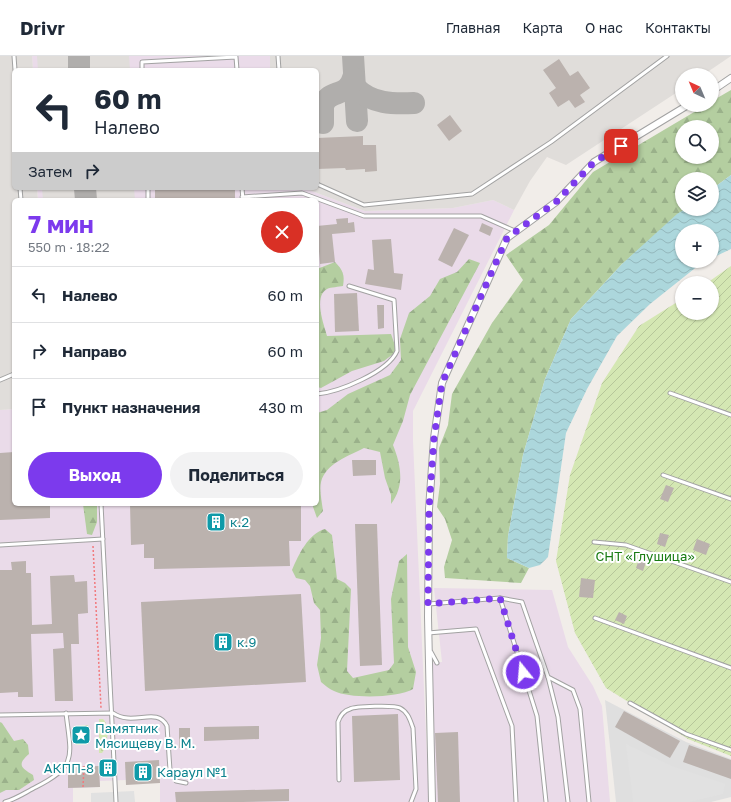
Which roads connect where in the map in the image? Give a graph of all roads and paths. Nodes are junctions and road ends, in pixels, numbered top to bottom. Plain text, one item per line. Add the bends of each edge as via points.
1 (14, 56) edge
2 (278, 56) edge
3 (667, 56) edge
4 (15, 68) edge
5 (142, 68) edge
6 (237, 68) edge
7 (279, 68) edge
8 (731, 78) edge
9 (719, 86) edge
10 (676, 112) edge
11 (319, 185) edge
12 (252, 198) edge
13 (315, 198) edge
14 (319, 199) edge
15 (516, 231) junction
16 (349, 286) dead end
17 (12, 375) edge
18 (0, 380) edge
19 (319, 393) edge
20 (670, 393) dead end
21 (731, 415) edge
22 (663, 475) dead end
23 (731, 499) edge
24 (101, 506) edge
25 (103, 539) junction
26 (93, 540) junction
27 (594, 542) dead end
28 (0, 545) edge
29 (731, 582) edge
30 (500, 598) junction
31 (428, 604) junction
32 (595, 618) dead end
33 (428, 633) junction
34 (429, 649) junction
35 (437, 663) dead end
36 (731, 668) edge
37 (548, 677) junction
38 (630, 703) dead end
39 (66, 713) junction
40 (101, 713) junction
41 (113, 713) junction
42 (0, 715) edge
43 (731, 750) edge
44 (84, 766) dead end
45 (339, 780) dead end
46 (186, 783) dead end
47 (83, 787) dead end
48 (5, 802) edge
49 (116, 802) edge
50 (411, 802) edge
51 (432, 802) edge
52 (516, 802) edge
53 (546, 802) edge
54 (568, 802) edge
55 (588, 802) edge

1 - 4 lane
2 - 7 lane
3 - 11 lane via 551,142 472,194 364,205
5 - 6 lane via 142,62 236,57
8 - 9 street
10 - 15 street via 594,162 556,202
12 - 13 lane via 302,193
14 - 15 lane via 364,216 481,216
15 - 31 street via 507,238 442,383 434,438 429,509
16 - 19 lane via 394,300 396,351 394,358 381,369 349,384
17 - 18 lane
20 - 21 lane
22 - 23 lane
24 - 25 lane
25 - 26 lane
25 - 41 lane
26 - 28 lane
26 - 40 path
27 - 29 lane via 626,545
30 - 31 lane
30 - 37 lane via 522,602
30 - 53 lane via 537,716
31 - 33 street
32 - 36 lane
33 - 34 street
33 - 52 lane via 476,629 512,726
34 - 35 lane
34 - 51 street
37 - 54 lane via 558,717
37 - 55 lane via 573,690 580,709
38 - 43 lane via 686,734
39 - 40 lane
39 - 42 lane
39 - 48 lane via 70,750 68,763 54,778
40 - 41 lane
41 - 46 lane via 125,719 155,717 164,720 167,726 170,770 176,781
41 - 49 lane
44 - 47 path
45 - 50 lane via 340,716 351,708 398,707 405,712 413,728 416,789

